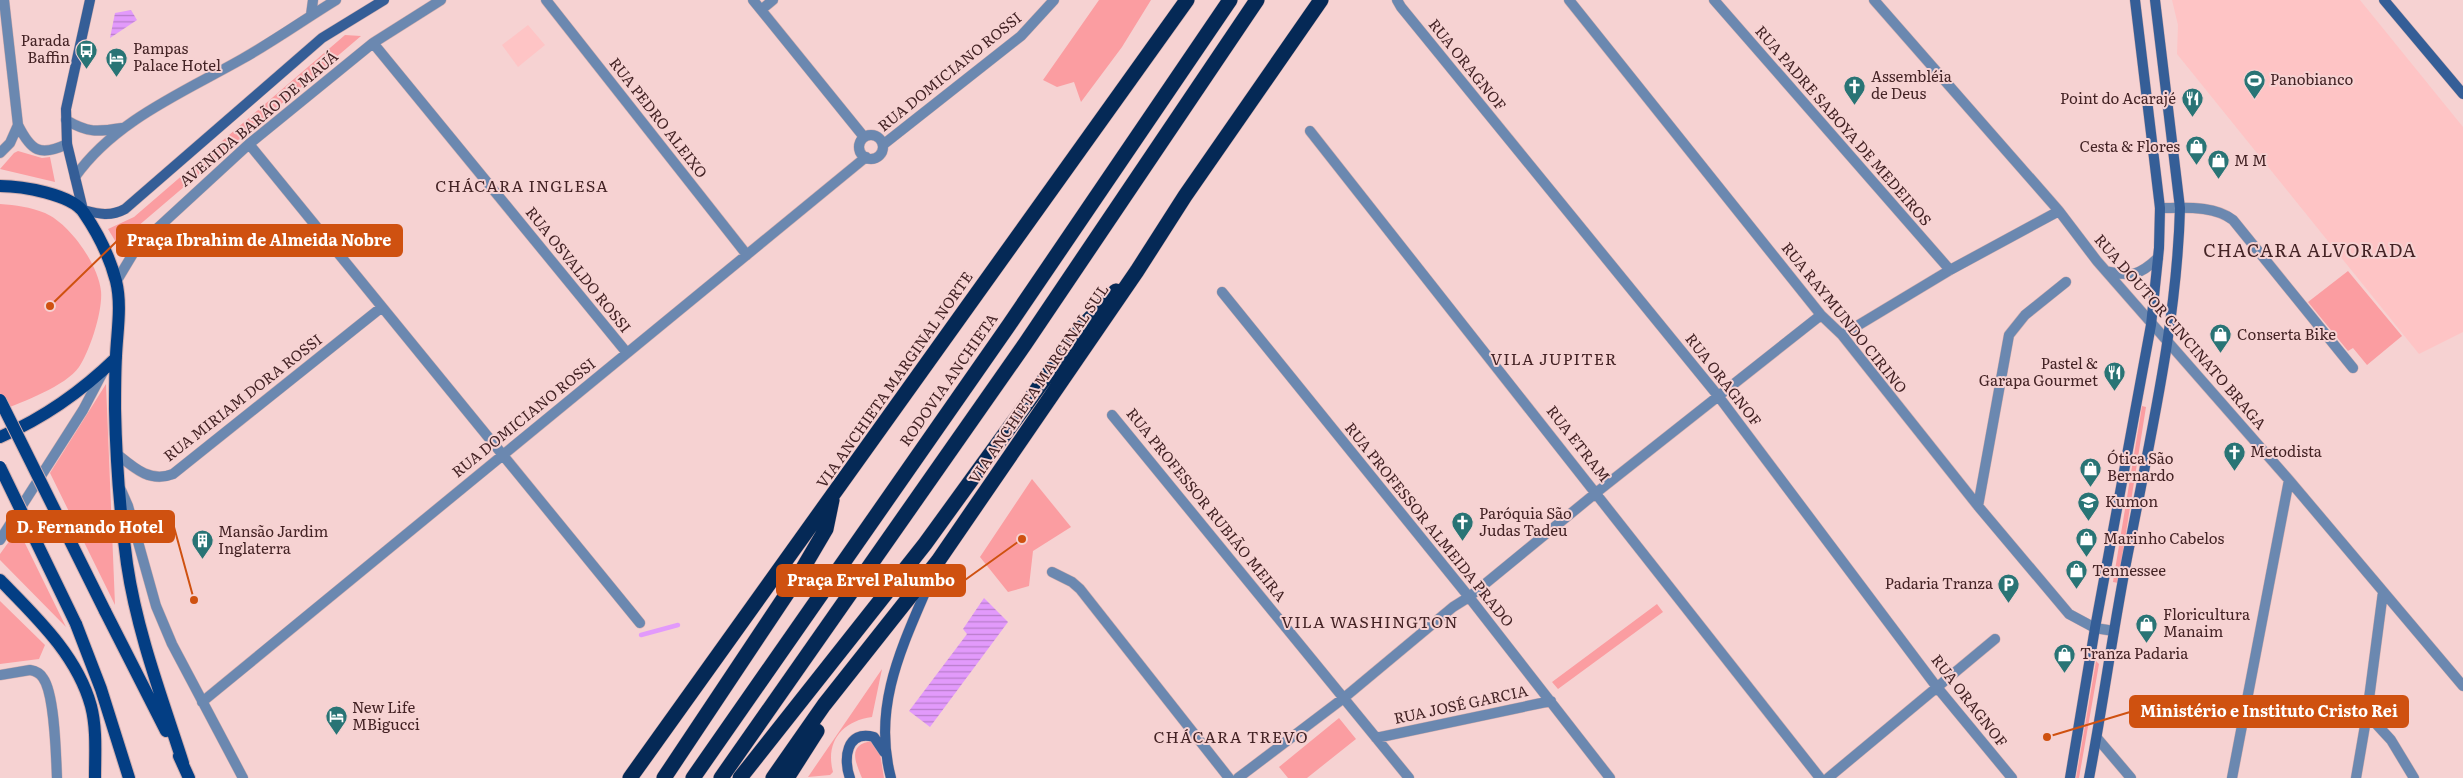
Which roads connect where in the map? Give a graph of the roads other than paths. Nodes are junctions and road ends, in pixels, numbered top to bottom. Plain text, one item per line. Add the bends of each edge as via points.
1 (4, 0) edge
2 (90, 0) edge
3 (314, 0) edge
4 (336, 0) edge
5 (384, 0) edge
6 (441, 0) edge
7 (546, 0) edge
8 (753, 0) edge
9 (773, 0) edge
10 (1187, 0) edge
11 (1230, 0) edge
12 (1257, 0) edge
13 (1321, 0) edge
14 (1569, 0) edge
15 (1714, 0) edge
16 (1874, 0) edge
17 (2135, 0) edge
18 (2155, 0) edge
19 (2384, 0) edge
20 (1052, 1) edge
21 (1399, 4) edge
22 (761, 10) junction
23 (312, 15) junction
24 (374, 43) junction
25 (2463, 94) edge
26 (66, 120) junction
27 (18, 125) junction
28 (123, 128) junction
29 (1310, 130) dead end
30 (864, 137) junction
31 (67, 144) junction
32 (249, 144) junction
33 (884, 144) junction
34 (0, 153) edge
35 (866, 157) junction
36 (75, 177) junction
37 (0, 186) edge
38 (2160, 208) junction
39 (2180, 208) junction
40 (83, 210) junction
41 (2059, 211) junction
42 (747, 255) junction
43 (2158, 258) junction
44 (1950, 270) junction
45 (1137, 271) junction
46 (2106, 271) junction
47 (116, 282) junction
48 (2066, 282) dead end
49 (1222, 292) dead end
50 (382, 307) junction
51 (1822, 315) junction
52 (2152, 325) junction
53 (1842, 335) junction
54 (2168, 342) junction
55 (627, 353) junction
56 (116, 358) junction
57 (2353, 368) dead end
58 (104, 369) junction
59 (1719, 397) junction
60 (0, 400) edge
61 (1112, 415) dead end
62 (0, 437) edge
63 (117, 454) junction
64 (503, 455) junction
65 (0, 467) edge
66 (2289, 480) junction
67 (119, 487) junction
68 (1597, 492) junction
69 (832, 498) junction
70 (1978, 506) junction
71 (0, 540) edge
72 (938, 561) junction
73 (1052, 572) dead end
74 (0, 580) edge
75 (2383, 592) junction
76 (1469, 597) junction
77 (640, 623) dead end
78 (2095, 628) junction
79 (2114, 631) junction
80 (1995, 639) dead end
81 (0, 675) edge
82 (1936, 686) junction
83 (2463, 686) edge
84 (1345, 697) junction
85 (1551, 701) junction
86 (202, 702) junction
87 (824, 705) junction
88 (2367, 714) junction
89 (1376, 738) junction
90 (2097, 738) junction
91 (885, 753) junction
92 (183, 763) junction
93 (56, 778) edge
94 (95, 778) edge
95 (129, 778) edge
96 (189, 778) edge
97 (243, 778) edge
98 (630, 778) edge
99 (664, 778) edge
100 (692, 778) edge
101 (721, 778) edge
102 (740, 778) edge
103 (773, 778) edge
104 (787, 778) edge
105 (850, 778) edge
106 (891, 778) edge
107 (1229, 778) edge
108 (1238, 778) edge
109 (1409, 778) edge
110 (1610, 778) edge
111 (1820, 778) edge
112 (1828, 778) edge
113 (2012, 778) edge
114 (2070, 778) edge
115 (2089, 778) edge
116 (2131, 778) edge
117 (2232, 778) edge
118 (2356, 778) edge
119 (2414, 778) edge

1 - 27 street
2 - 26 street
3 - 23 street
4 - 23 street
5 - 40 street, AVENIDA BARÃO DE MAUÁ via 322,38 125,209 112,215
6 - 24 street, AVENIDA BARÃO DE MAUÁ
7 - 42 street, RUA PEDRO ALEIXO
8 - 22 street
9 - 22 street
10 - 69 highway, VIA ANCHIETA MARGINAL NORTE
11 - 100 highway, RODOVIA ANCHIETA via 1009,325
12 - 101 highway via 1025,344
13 - 45 highway, VIA ANCHIETA MARGINAL SUL
14 - 51 street, RUA RAYMUNDO CIRINO
15 - 44 street, RUA PADRE SABOYA DE MEDEIROS
16 - 41 street, RUA DOUTOR CINCINATO BRAGA
17 - 38 street
18 - 39 street
19 - 25 street
20 - 33 street, RUA DOMICIANO ROSSI via 1021,36
21 - 59 street, RUA ORAGNOF
22 - 30 street
23 - 28 street
24 - 32 street, AVENIDA BARÃO DE MAUÁ
24 - 55 street, RUA OSVALDO ROSSI
26 - 28 street via 94,132
26 - 31 street
27 - 31 street via 37,150 52,150
27 - 34 street via 10,143
28 - 36 street via 92,154
29 - 68 street, RUA ETRAM
30 - 33 street via 868,134 878,136
30 - 35 street via 860,150
31 - 36 street
32 - 47 street, AVENIDA BARÃO DE MAUÁ via 137,247
32 - 50 street
33 - 35 street via 881,155 871,159
35 - 42 street, RUA DOMICIANO ROSSI
36 - 40 street
37 - 40 main road via 37,189
38 - 39 street
38 - 43 street
39 - 54 street
39 - 57 street via 2217,212 2234,220
40 - 47 main road
41 - 44 street
41 - 46 street, RUA DOUTOR CINCINATO BRAGA
42 - 55 street, RUA DOMICIANO ROSSI
43 - 46 street via 2136,274
43 - 52 street
44 - 53 street
45 - 72 highway, VIA ANCHIETA MARGINAL SUL
45 - 102 highway via 1082,326 925,544
46 - 52 street, RUA DOUTOR CINCINATO BRAGA
47 - 56 main road via 119,311
48 - 70 street via 2025,315 2009,335
49 - 76 street, RUA PROFESSOR ALMEIDA PRADO
50 - 63 street, RUA MIRIAM DORA ROSSI via 173,474 157,478 149,476
50 - 64 street
51 - 53 street, RUA RAYMUNDO CIRINO
51 - 59 street
52 - 54 street, RUA DOUTOR CINCINATO BRAGA
52 - 78 street
53 - 70 street, RUA RAYMUNDO CIRINO
54 - 66 street, RUA DOUTOR CINCINATO BRAGA
54 - 79 street
55 - 64 street, RUA DOMICIANO ROSSI
56 - 58 main road
56 - 63 main road
58 - 62 main road via 54,410
58 - 71 street via 83,410
59 - 68 street
59 - 82 street, RUA ORAGNOF
60 - 92 main road, bridge
61 - 84 street, RUA PROFESSOR RUBIÃO MEIRA
63 - 67 main road
64 - 77 street
64 - 86 street, RUA DOMICIANO ROSSI
65 - 95 main road, bridge via 76,624
66 - 75 street, RUA DOUTOR CINCINATO BRAGA
66 - 117 street
67 - 86 street via 128,506 156,606
67 - 92 main road via 133,597
68 - 76 street
68 - 111 street, RUA ETRAM
69 - 98 highway, VIA ANCHIETA MARGINAL NORTE
69 - 99 highway via 826,529 776,612
70 - 78 street, RUA RAYMUNDO CIRINO via 2069,614
72 - 87 highway, VIA ANCHIETA MARGINAL SUL
72 - 91 street via 890,682
73 - 107 street via 1080,588
74 - 94 main road via 34,615 72,664 88,695 96,739
75 - 83 street, RUA DOUTOR CINCINATO BRAGA
75 - 88 street
76 - 84 street
76 - 85 street, RUA PROFESSOR ALMEIDA PRADO
78 - 79 street, RUA RAYMUNDO CIRINO
78 - 114 street
79 - 90 street
80 - 82 street
81 - 93 street via 35,671 43,678 49,695
82 - 112 street
82 - 113 street, RUA ORAGNOF
84 - 89 street, RUA PROFESSOR RUBIÃO MEIRA
84 - 108 street
85 - 89 street, RUA JOSÉ GARCIA
85 - 110 street, RUA PROFESSOR ALMEIDA PRADO
86 - 97 street
87 - 103 highway, VIA ANCHIETA MARGINAL SUL
87 - 104 highway via 815,734
88 - 118 street
88 - 119 street via 2391,740
89 - 109 street, RUA PROFESSOR RUBIÃO MEIRA
90 - 115 street
90 - 116 street
91 - 105 street via 874,737 856,739 846,752
91 - 106 street
92 - 96 main road

